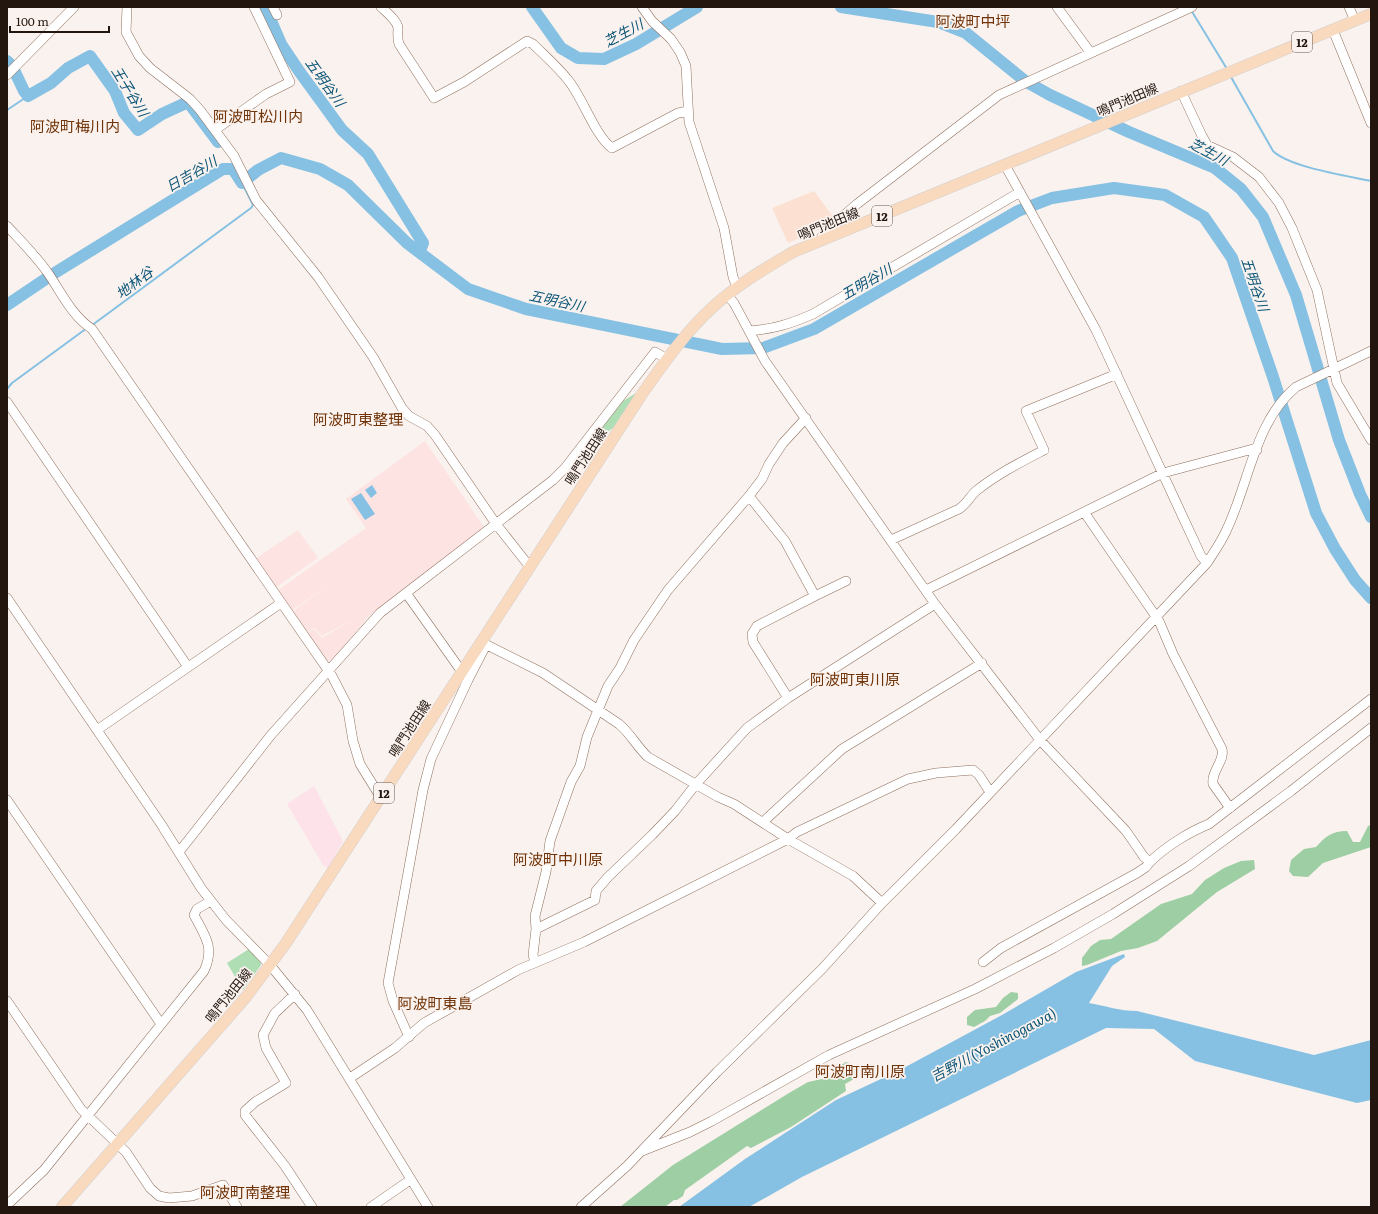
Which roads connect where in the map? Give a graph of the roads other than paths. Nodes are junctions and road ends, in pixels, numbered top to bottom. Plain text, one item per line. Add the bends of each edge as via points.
1 (74, 7) edge
2 (127, 7) edge
3 (254, 7) edge
4 (381, 7) edge
5 (642, 7) edge
6 (1057, 7) edge
7 (1349, 7) edge
8 (1190, 8) edge
9 (1371, 14) edge
10 (1355, 21) junction
11 (1333, 30) junction
12 (1090, 52) junction
13 (7, 75) edge
14 (1181, 91) junction
15 (688, 111) junction
16 (1371, 123) edge
17 (215, 130) junction
18 (1005, 165) junction
19 (1020, 193) junction
20 (7, 226) edge
21 (820, 241) junction
22 (738, 287) junction
23 (727, 295) junction
24 (749, 332) junction
25 (1371, 351) edge
26 (670, 356) junction
27 (1330, 372) junction
28 (1117, 374) junction
29 (7, 402) edge
30 (806, 418) junction
31 (1371, 440) edge
32 (1257, 450) junction
33 (1163, 473) junction
34 (749, 496) junction
35 (1084, 512) junction
36 (496, 524) junction
37 (891, 540) junction
38 (1207, 563) junction
39 (530, 567) junction
40 (846, 581) dead end
41 (926, 590) junction
42 (406, 593) junction
43 (816, 596) junction
44 (7, 598) edge
45 (281, 603) junction
46 (935, 604) junction
47 (1156, 617) junction
48 (484, 643) junction
49 (982, 663) junction
50 (188, 667) junction
51 (328, 670) junction
52 (462, 672) junction
53 (788, 698) junction
54 (1371, 699) edge
55 (598, 710) junction
56 (1371, 728) edge
57 (97, 730) junction
58 (1040, 740) junction
59 (696, 784) junction
60 (990, 792) junction
61 (381, 798) junction
62 (7, 800) edge
63 (1230, 808) junction
64 (763, 822) junction
65 (788, 839) junction
66 (179, 852) junction
67 (1150, 862) junction
68 (211, 900) junction
69 (882, 903) junction
70 (536, 929) junction
71 (535, 962) junction
72 (983, 962) dead end
73 (270, 965) junction
74 (295, 994) junction
75 (7, 1001) edge
76 (161, 1024) junction
77 (409, 1037) junction
78 (350, 1078) junction
79 (87, 1117) junction
80 (118, 1143) junction
81 (642, 1151) junction
82 (410, 1180) junction
83 (10, 1203) edge
84 (62, 1207) edge
85 (237, 1207) edge
86 (312, 1207) edge
87 (371, 1207) edge
88 (428, 1207) edge
89 (581, 1207) edge

1 - 13 street
2 - 17 street via 126,32 139,56 150,68 190,99
3 - 17 street via 290,82 266,94
4 - 15 street via 396,22 399,44 434,98 464,82 527,41 568,79 582,99 604,142 612,148 678,113
5 - 15 street via 680,52 686,66
6 - 12 street
7 - 10 street
8 - 12 street
9 - 10 main road, 鳴門池田線 / 12
10 - 11 main road, 鳴門池田線 / 12
11 - 14 main road, 鳴門池田線 / 12
11 - 16 street
12 - 21 street via 999,95 857,204 827,230
14 - 18 main road, 鳴門池田線 / 12
14 - 27 street via 1207,145 1233,157 1259,177 1279,203 1318,290 1330,345
15 - 22 street via 694,139 724,228 733,277
17 - 36 street via 237,163 256,200 318,277 373,357 402,408 408,416 427,426 435,435
18 - 19 street
18 - 21 main road, 鳴門池田線 / 12
19 - 24 street via 812,314 789,325
19 - 28 street via 1096,330
20 - 45 street via 50,276 77,316 89,327
21 - 22 main road, 鳴門池田線 / 12 via 793,252
22 - 23 main road, 鳴門池田線 / 12
23 - 24 street
23 - 26 main road, 鳴門池田線 / 12 via 713,307
24 - 30 street
25 - 27 street
26 - 36 street via 655,352 565,468
26 - 39 main road, 鳴門池田線 / 12 via 642,394
27 - 31 street
27 - 32 street via 1296,387 1286,395 1272,414
28 - 33 street
28 - 37 street via 1026,411 1044,450 1003,472 974,492 968,503 960,509
29 - 50 street
30 - 34 street via 783,443
30 - 37 street
32 - 33 street
32 - 38 street via 1228,528
33 - 35 street
33 - 38 street via 1201,556
34 - 43 street via 785,541
34 - 55 street via 668,590 634,640 608,686
35 - 41 street
35 - 47 street
36 - 39 street
36 - 42 street
37 - 41 street
38 - 47 street
39 - 48 main road, 鳴門池田線 / 12
40 - 43 street
41 - 46 street
42 - 51 street via 380,613
42 - 52 street
43 - 53 street via 757,626 752,634 753,642
44 - 57 street
45 - 50 street
45 - 51 street
46 - 49 street
46 - 53 street
47 - 58 street
47 - 63 street via 1222,749 1223,754 1212,779
48 - 52 main road, 鳴門池田線 / 12
48 - 55 street via 543,674
48 - 77 street via 430,759 423,790 388,983 393,1002
49 - 58 street
49 - 64 street via 842,749
50 - 57 street
51 - 61 street via 346,705 360,764
51 - 66 street via 271,734
52 - 61 main road, 鳴門池田線 / 12
53 - 59 street via 747,728
54 - 63 street
55 - 59 street via 630,734 638,749 648,757
55 - 70 street via 586,737 580,766 571,782 550,841 546,872 535,916
56 - 81 street via 1189,866 1113,914 975,989 829,1055 712,1121
57 - 66 street
58 - 60 street
58 - 67 street via 1126,831
59 - 64 street
59 - 70 street via 675,811 608,877 596,891 595,900
60 - 65 street via 973,770 929,774 908,779 874,794
60 - 69 street
61 - 73 main road, 鳴門池田線 / 12
62 - 76 street
63 - 67 street
64 - 65 street
65 - 69 street via 853,876
65 - 71 street via 584,942
66 - 68 street
67 - 72 street via 1137,873 1000,948
68 - 73 street
68 - 76 street via 197,909 194,915 207,938 209,959 204,971
69 - 81 street via 822,969 717,1072
70 - 71 street via 533,955
71 - 77 street via 440,1013
73 - 74 street
73 - 80 main road, 鳴門池田線 / 12 via 246,997
74 - 78 street
74 - 86 street via 275,1013 263,1036 266,1048 286,1084 255,1102 245,1111 245,1115 285,1166
75 - 79 street
76 - 79 street
77 - 78 street
78 - 82 street
79 - 80 street
79 - 83 street via 44,1170
80 - 84 main road, 鳴門池田線 / 12
80 - 85 street via 150,1188 159,1196 192,1196 223,1185
81 - 89 street
82 - 87 street
82 - 88 street

